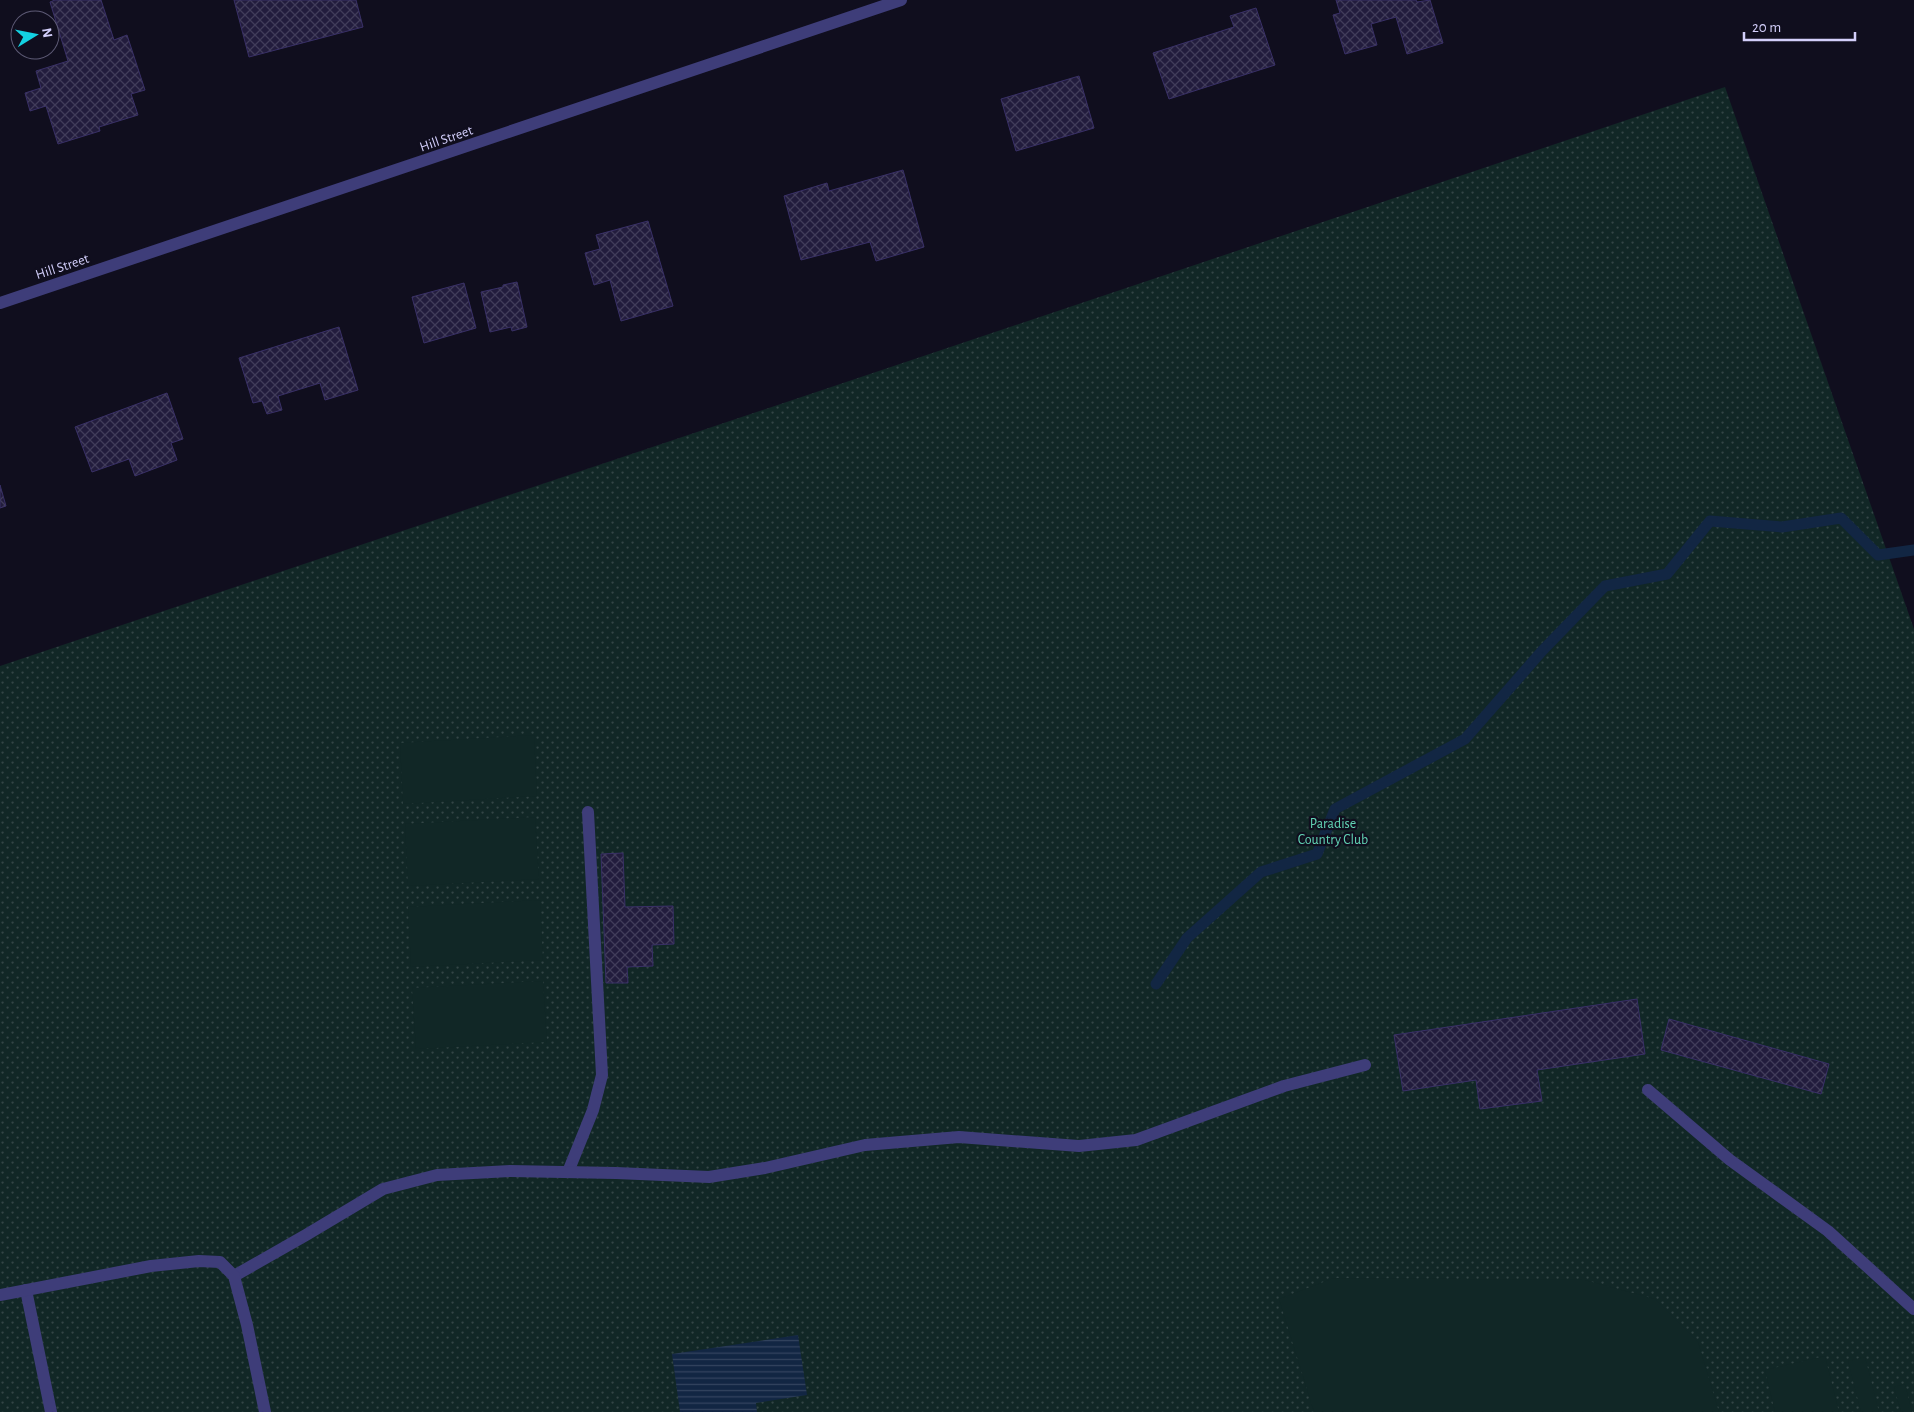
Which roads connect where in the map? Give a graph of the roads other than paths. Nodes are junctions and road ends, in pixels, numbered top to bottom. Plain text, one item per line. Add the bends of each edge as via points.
1 (901, 0) edge
2 (0, 302) edge
3 (588, 812) dead end
4 (1365, 1065) dead end
5 (1648, 1090) dead end
6 (568, 1172) junction
7 (234, 1276) junction
8 (26, 1290) junction
9 (0, 1295) edge
10 (1914, 1309) edge
11 (51, 1412) edge
12 (265, 1412) edge

1 - 2 street, Hill Street
3 - 6 street via 602,1075 593,1110
4 - 6 street via 1284,1086 1136,1140 1079,1146 959,1137 865,1145 765,1168 708,1177
5 - 10 street via 1730,1160 1828,1231
6 - 7 street via 437,1175 383,1189
7 - 8 street via 220,1262 199,1261 151,1266
7 - 12 street
8 - 9 street
8 - 11 street

